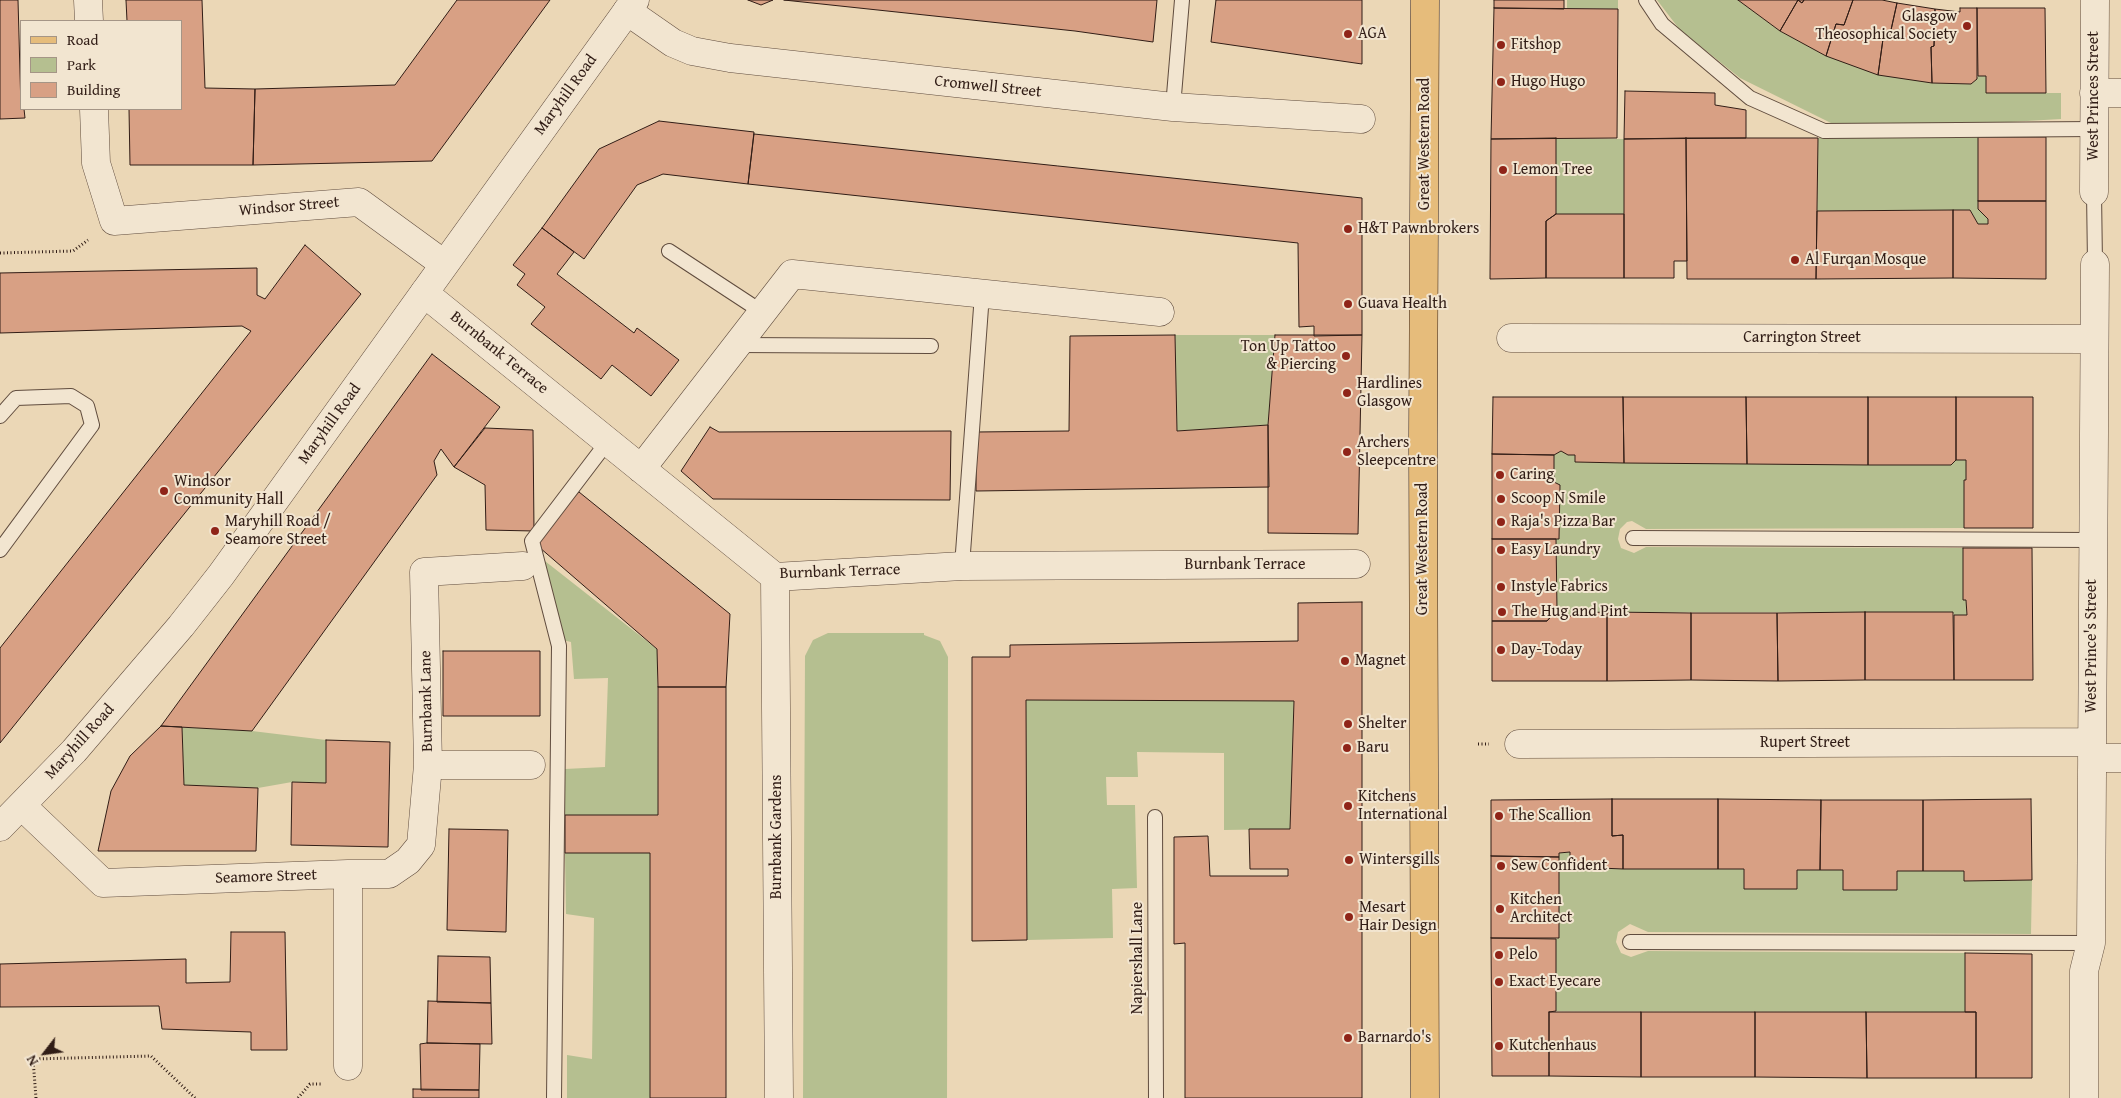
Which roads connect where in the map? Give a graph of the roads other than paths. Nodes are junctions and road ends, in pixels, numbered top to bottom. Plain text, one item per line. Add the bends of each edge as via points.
1 (88, 0) edge
2 (1182, 0) edge
3 (1425, 0) edge
4 (1646, 0) edge
5 (2095, 0) edge
6 (631, 5) edge
7 (89, 20) edge
8 (2121, 92) edge
9 (2094, 93) junction
10 (1173, 107) junction
11 (94, 110) edge
12 (1361, 120) dead end
13 (2094, 129) junction
14 (2094, 192) joint
15 (668, 251) dead end
16 (444, 264) junction
17 (2095, 264) joint
18 (424, 293) junction
19 (982, 294) junction
20 (762, 312) junction
21 (1160, 312) dead end
22 (1511, 338) dead end
23 (2094, 339) junction
24 (736, 345) junction
25 (931, 346) dead end
26 (0, 416) edge
27 (608, 441) junction
28 (641, 469) junction
29 (1633, 538) dead end
30 (2092, 540) junction
31 (0, 550) edge
32 (1356, 564) dead end
33 (524, 566) dead end
34 (962, 566) junction
35 (775, 577) junction
36 (1519, 744) dead end
37 (2092, 750) junction
38 (2121, 758) edge
39 (428, 765) junction
40 (531, 765) dead end
41 (22, 806) junction
42 (1155, 817) dead end
43 (0, 827) edge
44 (348, 874) junction
45 (1630, 942) dead end
46 (2091, 943) junction
47 (348, 1066) dead end
48 (554, 1098) edge
49 (779, 1098) edge
50 (1156, 1098) edge
51 (1425, 1098) edge
52 (2084, 1098) edge

1 - 7 street
2 - 10 lane
3 - 51 main road, Great Western Road
4 - 13 lane via 1662,24 1750,98 1824,131
5 - 9 street, West Princes Street
6 - 10 street, Cromwell Street via 673,43 692,51 730,58
6 - 16 street, Maryhill Road
8 - 9 street
9 - 13 street, West Princes Street
10 - 12 street, Cromwell Street
11 - 16 street, Windsor Street via 96,163 114,221 359,202
13 - 14 street, West Princes Street
14 - 17 lane, West Prince's Street
15 - 20 lane
16 - 18 street, Maryhill Road
17 - 23 street, West Prince's Street
18 - 27 street, Burnbank Terrace
18 - 41 street, Maryhill Road via 193,611
19 - 20 street via 792,274
19 - 21 street
19 - 34 lane
20 - 24 street
22 - 23 street, Carrington Street
23 - 30 street, West Prince's Street
24 - 25 lane
24 - 28 street
26 - 31 lane via 16,398 71,396 87,406 92,425
27 - 28 street, Burnbank Terrace
27 - 48 lane via 532,541 560,646
28 - 35 street, Burnbank Terrace
29 - 30 lane
30 - 37 street, West Prince's Street
32 - 34 street, Burnbank Terrace
33 - 39 street, Burnbank Lane via 424,572
34 - 35 street, Burnbank Terrace
35 - 49 street, Burnbank Gardens
36 - 37 street, Rupert Street
37 - 38 street, Rupert Street
37 - 46 street, West Prince's Street
39 - 40 street
39 - 44 street, Burnbank Lane via 421,846 408,861 389,874
41 - 43 street, Maryhill Road
41 - 44 street, Seamore Street via 102,883
42 - 50 lane, Napiershall Lane
44 - 47 street
45 - 46 lane
46 - 52 street, West Prince's Street via 2084,971

